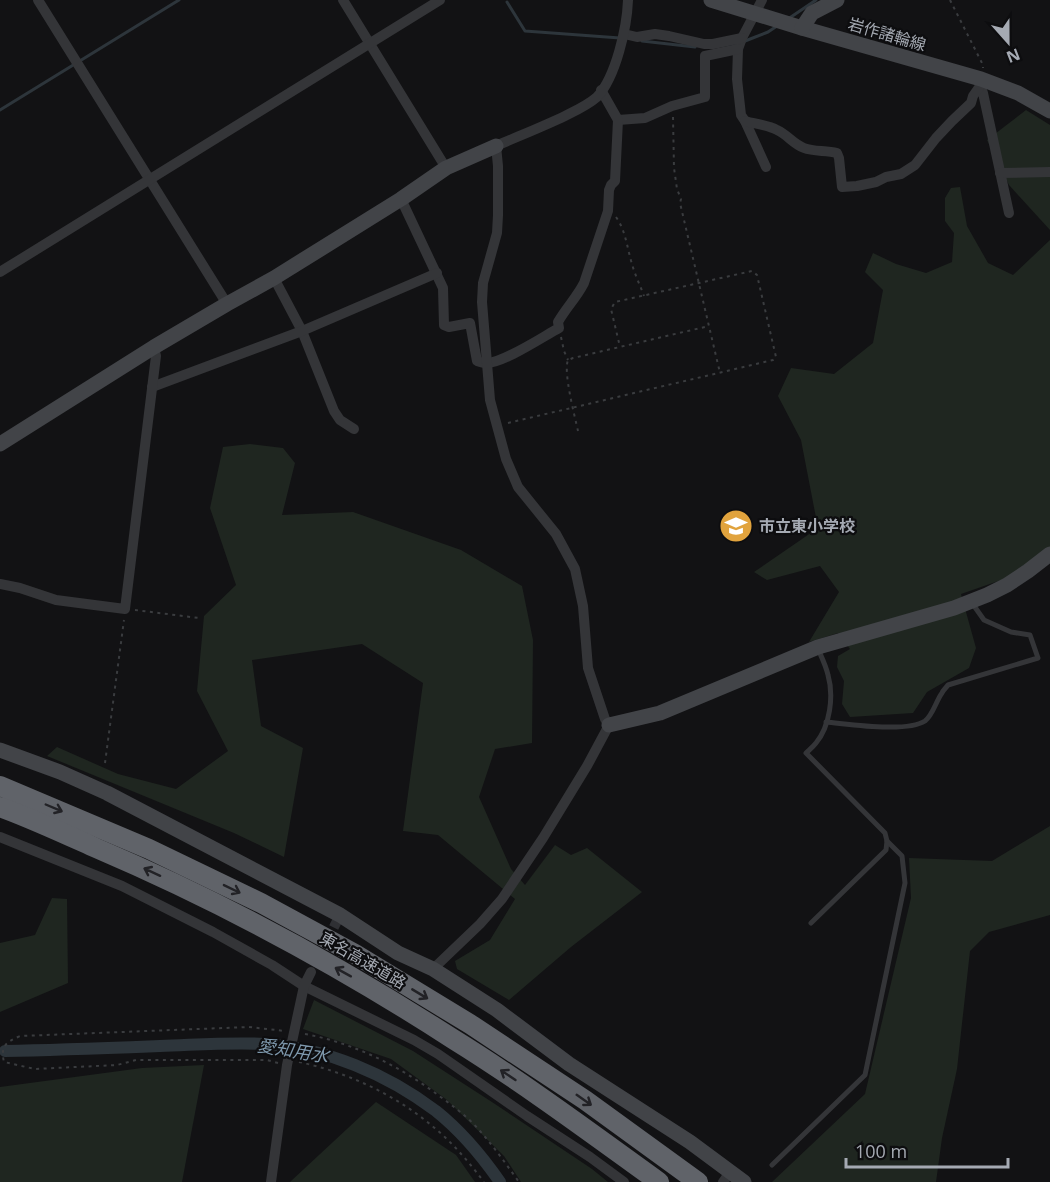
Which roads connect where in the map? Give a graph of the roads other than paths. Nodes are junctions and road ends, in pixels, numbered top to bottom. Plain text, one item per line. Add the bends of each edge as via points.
1 (38, 0) edge
2 (343, 0) edge
3 (440, 0) edge
4 (628, 0) edge
5 (711, 0) edge
6 (837, 0) edge
7 (759, 7) edge
8 (802, 28) junction
9 (624, 34) junction
10 (742, 38) junction
11 (371, 43) junction
12 (738, 50) junction
13 (980, 83) junction
14 (601, 90) junction
15 (1050, 111) edge
16 (618, 120) junction
17 (745, 121) junction
18 (496, 146) junction
19 (766, 167) dead end
20 (446, 168) junction
21 (1050, 172) edge
22 (1000, 173) junction
23 (150, 180) junction
24 (401, 199) junction
25 (1009, 213) dead end
26 (0, 272) edge
27 (437, 273) junction
28 (274, 278) junction
29 (227, 304) junction
30 (302, 331) junction
31 (154, 347) junction
32 (488, 364) junction
33 (152, 387) junction
34 (354, 429) dead end
35 (0, 444) edge
36 (1050, 554) edge
37 (0, 584) edge
38 (971, 602) junction
39 (818, 647) junction
40 (826, 722) junction
41 (609, 725) junction
42 (0, 750) edge
43 (0, 786) edge
44 (0, 807) edge
45 (0, 837) edge
46 (887, 841) junction
47 (811, 923) dead end
48 (433, 969) junction
49 (311, 972) dead end
50 (304, 986) junction
51 (772, 1164) dead end
52 (727, 1177) edge
53 (271, 1182) edge
54 (624, 1182) edge
55 (658, 1182) edge
56 (698, 1182) edge
57 (744, 1182) edge

1 - 23 street
2 - 11 street
3 - 11 street
4 - 9 street
5 - 7 street, 岩作諸輪線
6 - 8 street via 812,13
7 - 8 street, 岩作諸輪線
7 - 10 street
8 - 13 street, 岩作諸輪線
9 - 10 street via 655,34 704,44
9 - 14 street
10 - 12 street
11 - 20 street
11 - 23 street
12 - 16 street via 705,56 705,97 645,118
12 - 17 street via 737,79
13 - 15 street, 岩作諸輪線 via 1018,93
13 - 17 street via 971,103 915,165 901,174 857,186 842,187 837,153 808,150 775,129
13 - 22 street
14 - 16 street
14 - 18 street via 579,109
16 - 32 street via 615,181 579,293 558,322 559,328
17 - 19 street
18 - 20 street
18 - 32 street via 497,233 483,283 482,302
20 - 24 street
21 - 22 street
22 - 25 street
23 - 26 street
23 - 29 street
24 - 27 street
24 - 28 street
27 - 30 street
27 - 32 street via 444,325 470,323 477,361
28 - 29 street
28 - 30 street
29 - 31 street
30 - 33 street
30 - 34 street via 334,411
31 - 33 street
31 - 35 street
32 - 41 street via 490,400 506,459 518,487 556,534 575,568 583,606 588,668
33 - 37 street via 125,609 56,600
36 - 38 street via 1007,585
38 - 39 street
38 - 40 lane via 984,620 1011,632 1030,635 1038,658 948,686 926,720 907,727
39 - 40 lane via 830,684
39 - 41 street via 660,713
40 - 46 lane via 806,753 885,833
41 - 48 street via 502,899
42 - 48 street via 107,793 340,915
43 -> 56 highway, 東名高速道路 via 149,849 355,954 585,1100
55 -> 44 highway, 東名高速道路 via 454,1039 350,975 150,870
45 - 50 street via 122,886 273,965
46 - 47 lane via 886,850
46 - 51 lane via 902,856 904,883 865,1075
48 - 52 street via 690,1142
49 - 50 street
50 - 53 street via 287,1062
50 - 54 street via 438,1054
52 - 57 street

